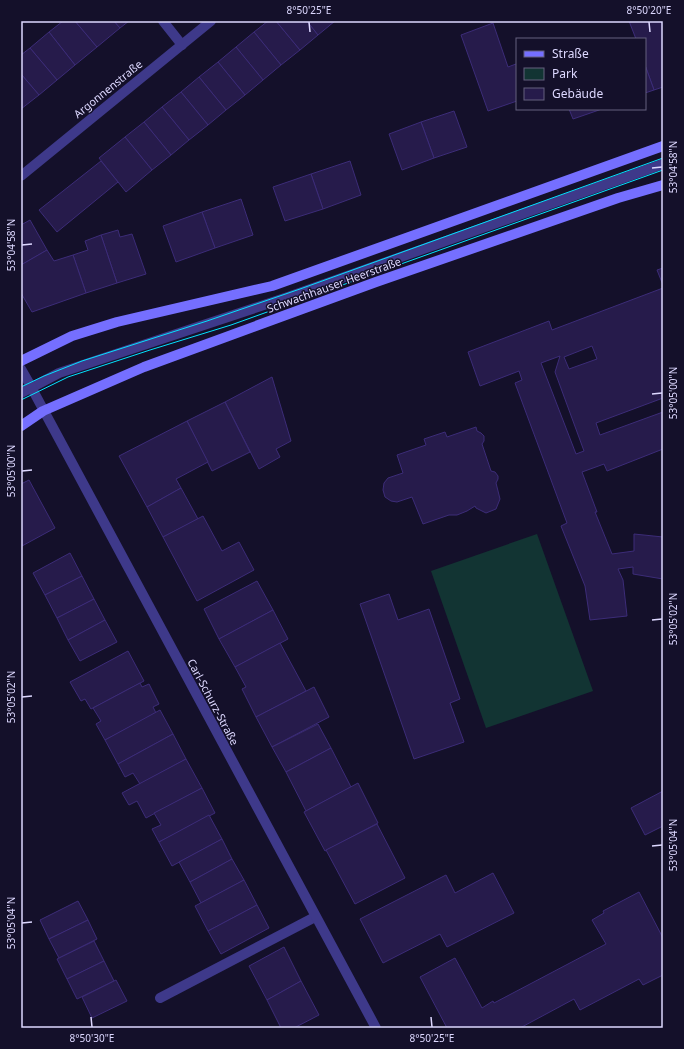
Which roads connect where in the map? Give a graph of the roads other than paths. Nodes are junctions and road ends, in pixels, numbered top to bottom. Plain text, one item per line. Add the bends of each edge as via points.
1 (163, 21) edge
2 (211, 21) edge
3 (182, 45) junction
4 (663, 146) edge
5 (663, 164) edge
6 (21, 176) edge
7 (663, 185) edge
8 (21, 361) edge
9 (21, 370) edge
10 (31, 387) junction
11 (21, 393) edge
12 (43, 411) junction
13 (21, 426) edge
14 (315, 917) junction
15 (160, 998) dead end
16 (376, 1028) edge

1 - 3 street
2 - 3 street, Argonnenstraße
3 - 6 street, Argonnenstraße
4 - 8 main road, Schwachhauser Heerstraße via 272,286 117,322 72,336
5 - 10 street via 288,297 59,374
7 - 12 main road, Schwachhauser Heerstraße via 589,208 144,367
9 - 10 street, Carl-Schurz-Straße
10 - 11 street
10 - 12 street, Carl-Schurz-Straße
12 - 13 main road, Schwachhauser Heerstraße
12 - 14 street, Carl-Schurz-Straße
14 - 15 street
14 - 16 street, Carl-Schurz-Straße

